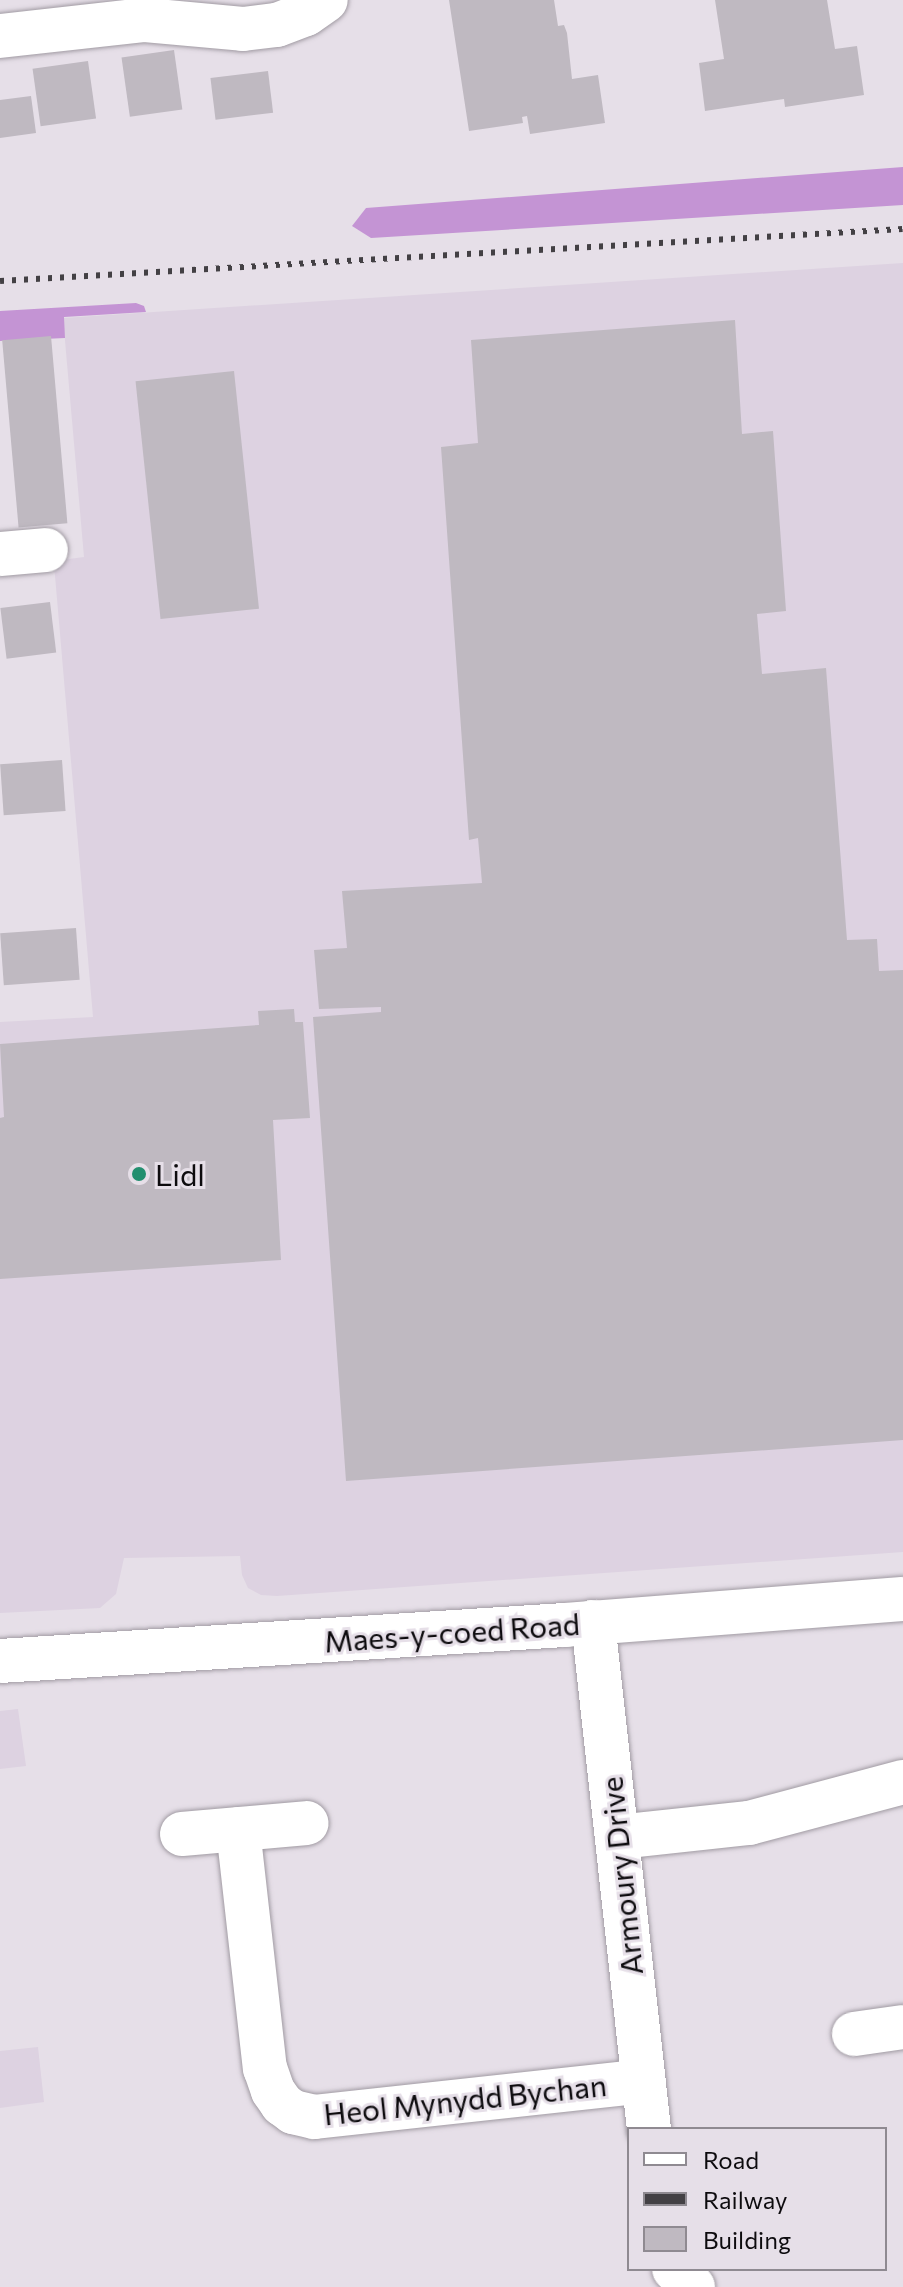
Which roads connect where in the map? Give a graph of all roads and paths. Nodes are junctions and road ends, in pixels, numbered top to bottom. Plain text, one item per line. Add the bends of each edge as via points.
1 (326, 0) edge
2 (112, 10) edge
3 (0, 36) edge
4 (46, 550) dead end
5 (0, 554) edge
6 (903, 1599) edge
7 (593, 1622) junction
8 (0, 1661) edge
9 (903, 1782) edge
10 (307, 1823) dead end
11 (238, 1829) junction
12 (182, 1834) dead end
13 (618, 1837) junction
14 (903, 2027) edge
15 (854, 2034) dead end
16 (643, 2081) junction
17 (649, 2127) edge
18 (655, 2271) edge
19 (676, 2271) edge
20 (643, 2287) edge
21 (693, 2287) edge

1 - 2 street via 277,25 243,29
2 - 3 street
4 - 5 street
6 - 7 street, Maes-y-coed Road
7 - 8 street, Maes-y-coed Road
7 - 13 street, Armoury Drive
9 - 13 street via 749,1823
10 - 11 street
11 - 12 street
11 - 16 street, Heol Mynydd Bychan via 265,2068 273,2091 293,2112 314,2117
13 - 16 street, Armoury Drive
14 - 15 street
16 - 17 street, Armoury Drive
18 - 20 street
19 - 21 street

